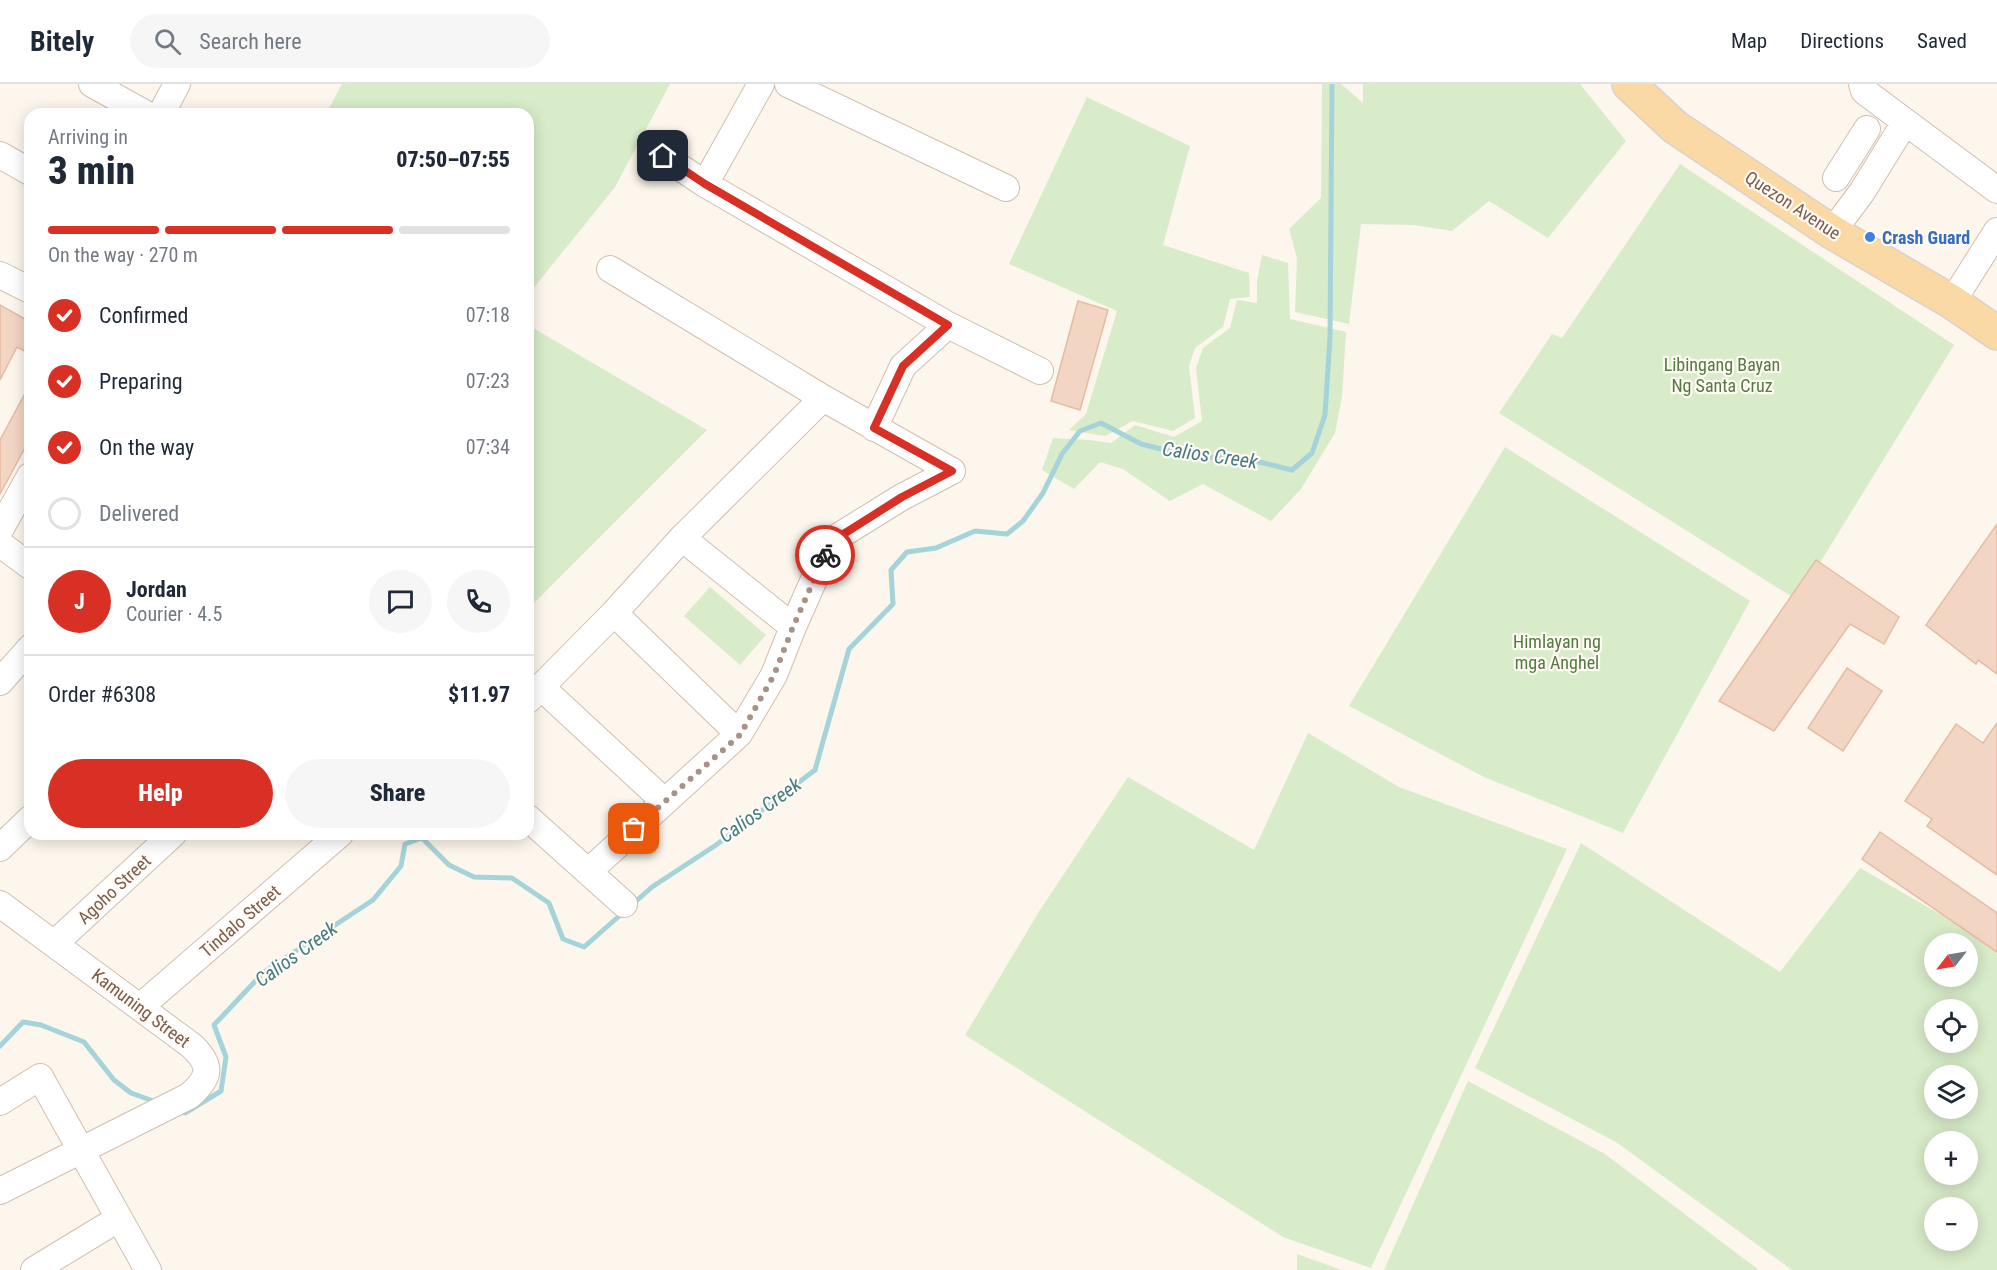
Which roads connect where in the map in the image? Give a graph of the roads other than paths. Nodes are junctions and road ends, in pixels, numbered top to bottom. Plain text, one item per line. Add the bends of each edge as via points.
1 (92, 84) edge
2 (177, 84) edge
3 (761, 84) edge
4 (788, 84) edge
5 (1629, 84) edge
6 (1862, 84) edge
7 (135, 108) edge
8 (164, 108) edge
9 (1905, 122) junction
10 (1867, 129) dead end
11 (0, 155) edge
12 (663, 156) dead end
13 (24, 169) edge
14 (705, 184) junction
15 (1006, 188) dead end
16 (1997, 190) edge
17 (1862, 192) junction
18 (1997, 231) edge
19 (1832, 232) junction
20 (610, 269) dead end
21 (0, 275) edge
22 (24, 287) edge
23 (1952, 302) junction
24 (948, 325) junction
25 (1997, 333) edge
26 (1040, 371) dead end
27 (823, 398) junction
28 (874, 428) junction
29 (24, 487) edge
30 (0, 530) edge
31 (682, 538) junction
32 (0, 544) edge
33 (24, 562) edge
34 (615, 613) junction
35 (793, 627) junction
36 (24, 655) edge
37 (0, 682) edge
38 (535, 694) edge
39 (740, 735) junction
40 (664, 801) junction
41 (534, 823) edge
42 (24, 825) edge
43 (167, 840) edge
44 (333, 840) edge
45 (0, 848) edge
46 (589, 870) junction
47 (0, 904) edge
48 (624, 904) dead end
49 (54, 944) junction
50 (140, 1007) junction
51 (0, 1102) edge
52 (80, 1150) junction
53 (0, 1191) edge
54 (118, 1219) junction
55 (34, 1270) edge
56 (148, 1270) edge

1 - 7 street
2 - 8 street
3 - 14 street
4 - 15 street
5 - 19 main road, Quezon Avenue via 1675,127
6 - 9 street via 1864,91
9 - 16 street
9 - 17 street
10 - 17 street via 1827,173
11 - 13 street
12 - 14 street
14 - 24 street
17 - 19 street
18 - 23 street
19 - 23 main road, Quezon Avenue
20 - 27 street
21 - 22 street
23 - 25 main road, Quezon Avenue
24 - 26 street
24 - 28 street via 903,366
27 - 28 street
27 - 31 street
28 - 35 street via 952,471 831,542
29 - 30 street
31 - 34 street
31 - 35 street
32 - 33 street
34 - 38 street
34 - 39 street
35 - 39 street via 774,675
36 - 37 street
38 - 40 street
39 - 40 street
40 - 46 street
41 - 46 street
42 - 45 street
43 - 49 street, Agoho Street
44 - 50 street, Tindalo Street
46 - 48 street
47 - 49 street, Kamuning Street
49 - 50 street, Kamuning Street
50 - 52 street, Kamuning Street via 203,1056 207,1074 202,1086
51 - 52 street via 40,1077
52 - 53 street, Kamuning Street
52 - 54 street
54 - 55 street
54 - 56 street

